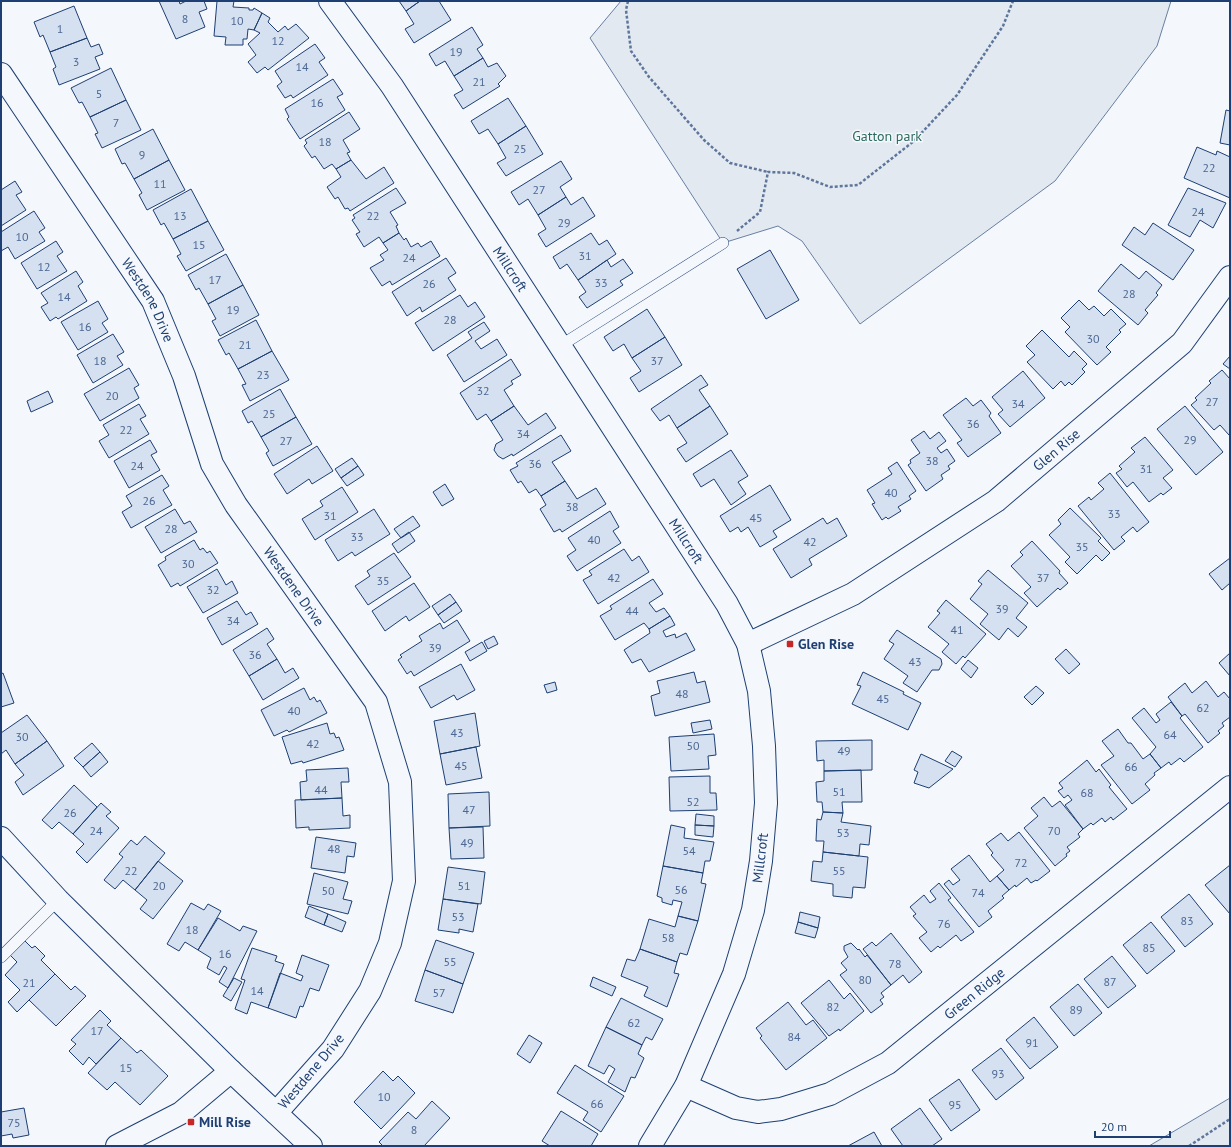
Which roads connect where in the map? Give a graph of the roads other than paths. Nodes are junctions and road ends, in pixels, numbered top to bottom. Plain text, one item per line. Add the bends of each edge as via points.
1 (330, 1) edge
2 (1, 74) edge
3 (723, 243) road end
4 (1230, 277) edge
5 (560, 346) junction
6 (748, 644) junction
7 (1230, 787) edge
8 (1, 838) edge
9 (58, 900) junction
10 (1, 957) edge
11 (231, 1071) junction
12 (686, 1086) junction
13 (276, 1112) junction
14 (117, 1146) edge
15 (311, 1146) edge
16 (650, 1146) edge

1 - 5 street, Millcroft via 392,86
2 - 13 street, Westdene Drive via 153,301 184,376 212,464 236,504 376,702 400,782 404,880 390,943 370,991 332,1049
3 - 5 lane
4 - 6 street, Glen Rise via 1182,344 996,501 853,594
5 - 6 street, Millcroft via 727,604
6 - 12 street, Millcroft via 759,691 764,746 766,803 761,860 753,910 734,974
7 - 12 street, Green Ridge via 888,1063 830,1094 781,1109 758,1112 736,1108
8 - 9 street
9 - 10 lane
9 - 11 street
11 - 13 street
11 - 14 street via 181,1113
12 - 16 street, Millcroft
13 - 15 street

